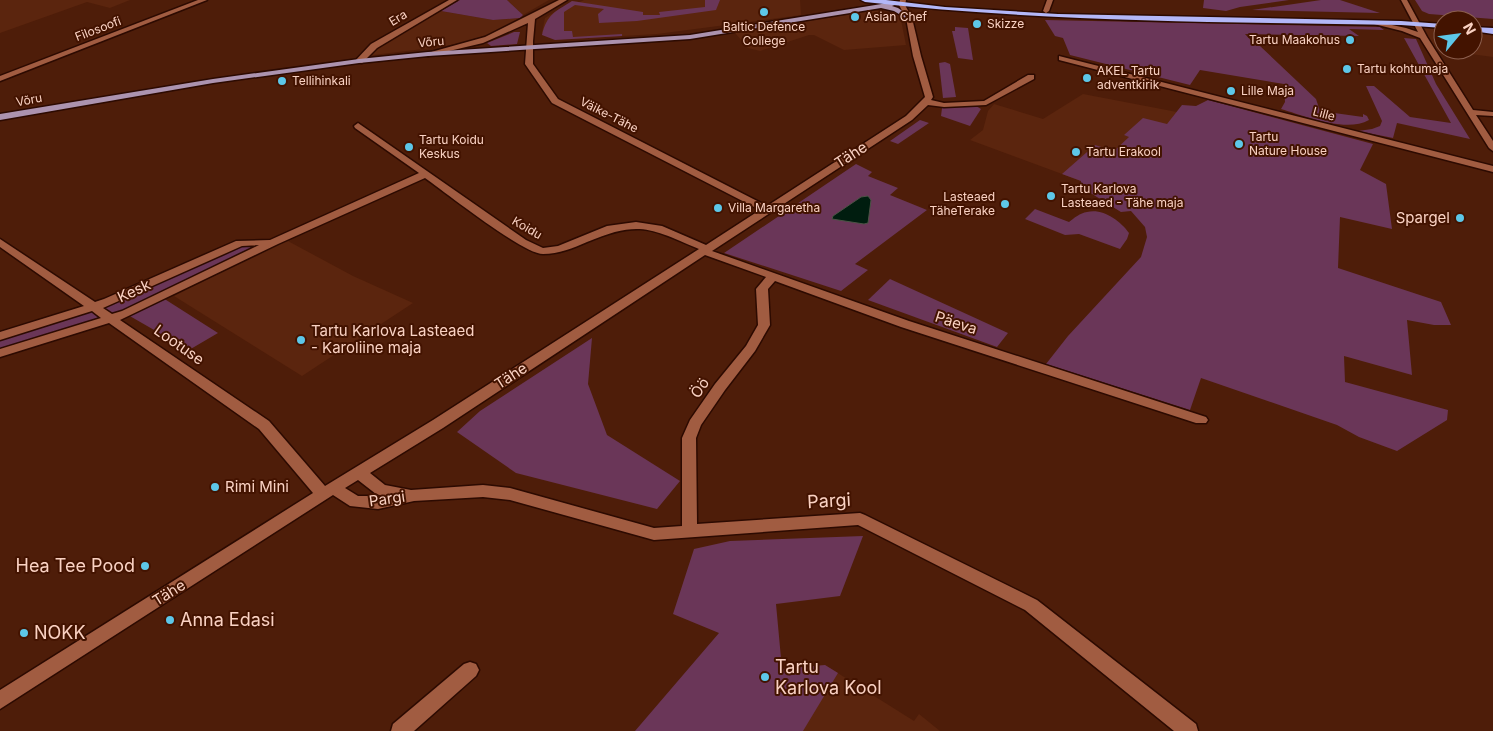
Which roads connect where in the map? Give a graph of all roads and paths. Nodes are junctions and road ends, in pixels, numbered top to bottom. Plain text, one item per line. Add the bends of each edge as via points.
1 (204, 0) edge
2 (454, 0) edge
3 (564, 0) edge
4 (1050, 0) edge
5 (1404, 0) edge
6 (893, 3) edge
7 (865, 4) edge
8 (1046, 11) junction
9 (909, 18) junction
10 (532, 19) junction
11 (1433, 20) edge
12 (1416, 21) junction
13 (1373, 23) junction
14 (1433, 24) edge
15 (1423, 37) junction
16 (529, 47) junction
17 (428, 54) junction
18 (1062, 58) dead end
19 (359, 61) junction
20 (1031, 77) dead end
21 (0, 79) edge
22 (926, 102) junction
23 (1471, 112) junction
24 (1493, 114) edge
25 (0, 117) edge
26 (358, 126) dead end
27 (1493, 148) edge
28 (1493, 169) edge
29 (425, 174) junction
30 (766, 209) junction
31 (0, 242) edge
32 (274, 242) junction
33 (705, 250) junction
34 (772, 277) junction
35 (95, 307) junction
36 (112, 319) junction
37 (0, 336) edge
38 (0, 353) edge
39 (1201, 420) dead end
40 (359, 472) junction
41 (329, 491) junction
42 (414, 495) junction
43 (690, 531) junction
44 (470, 670) dead end
45 (0, 700) edge
46 (400, 731) edge
47 (1189, 731) edge

1 - 21 street, Filosoofi
2 - 19 street, Era via 374,46
3 - 10 street
4 - 8 street
5 - 12 street
6 - 7 highway
6 - 8 highway
6 - 9 street
6 - 9 main road
6 - 13 highway via 1058,16
7 - 16 main road, Võru via 690,37
8 - 12 highway
9 - 22 street via 929,97
10 - 16 street, Väike-Tähe
10 - 17 street via 488,39
11 - 12 highway
12 - 13 highway
12 - 14 highway
12 - 15 street
13 - 15 street via 1396,26
15 - 23 street
16 - 17 main road, Võru
16 - 30 street, Väike-Tähe via 529,64 555,101
17 - 19 main road, Võru
18 - 28 street, Lille
19 - 25 main road, Võru via 213,80
20 - 22 street via 986,103 944,105
22 - 30 street, Tähe via 908,118
23 - 24 street
23 - 27 street
26 - 29 street, Koidu
29 - 32 street, Kesk
29 - 33 street, Koidu via 522,242 542,250 560,249 611,228 636,225 658,228
30 - 33 street, Tähe
31 - 35 street, Lootuse
32 - 35 street, Kesk via 240,243
32 - 36 street, Kesk
33 - 34 street, Päeva
33 - 40 street, Tähe
34 - 39 street, Päeva via 905,324
34 - 43 street, Öö via 762,289 764,325 695,424 689,438
35 - 36 street, Lootuse
35 - 37 street, Kesk
36 - 38 street, Kesk
36 - 41 street, Lootuse via 264,425
40 - 41 street, Tähe
40 - 42 street, Pargi via 381,490
41 - 42 street, Pargi via 358,502 378,503
41 - 45 street, Tähe
42 - 43 street, Pargi via 483,491 510,494 654,534
43 - 47 street, Pargi via 860,519 1031,605
44 - 46 street

